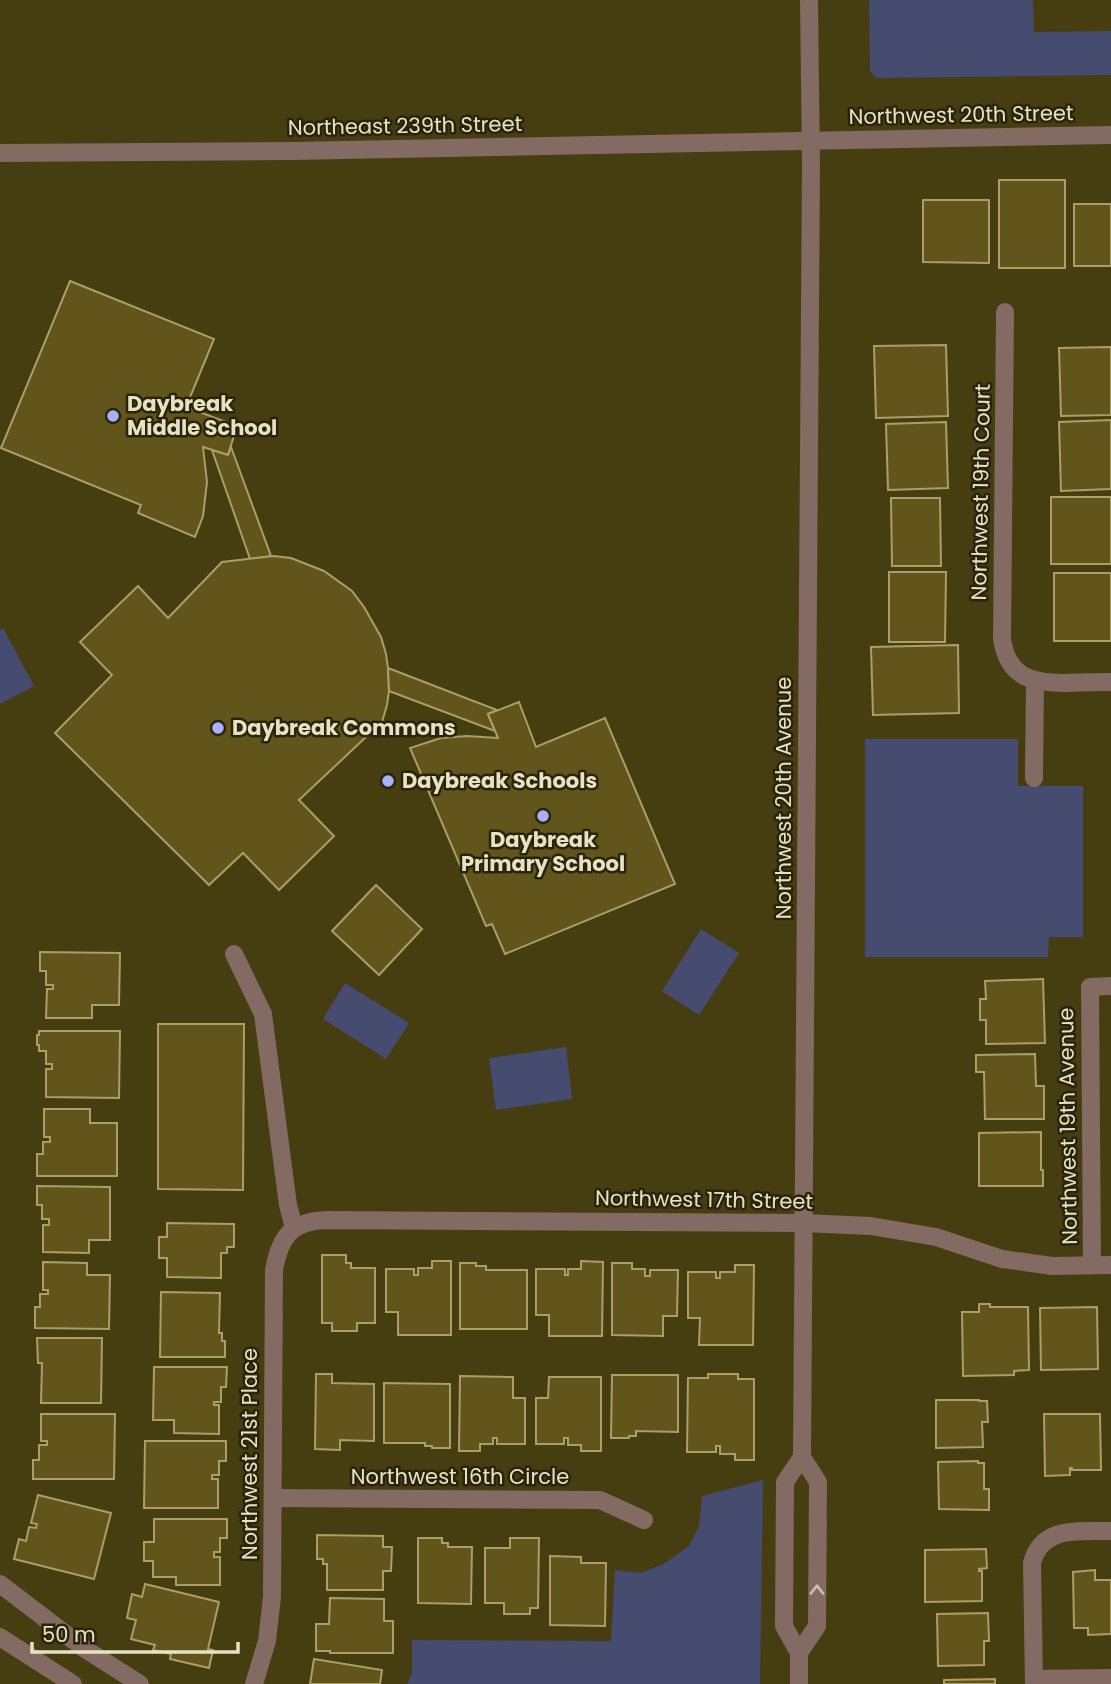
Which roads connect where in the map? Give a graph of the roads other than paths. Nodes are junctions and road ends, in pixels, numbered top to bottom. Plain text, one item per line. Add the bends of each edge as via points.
1 (809, 0) edge
2 (1111, 135) edge
3 (811, 140) junction
4 (0, 153) edge
5 (1005, 312) dead end
6 (1035, 681) junction
7 (1111, 682) edge
8 (1034, 778) dead end
9 (234, 954) dead end
10 (1111, 986) edge
11 (803, 1223) junction
12 (294, 1228) junction
13 (1092, 1265) junction
14 (1111, 1265) edge
15 (802, 1457) junction
16 (272, 1498) junction
17 (643, 1520) dead end
18 (1111, 1531) edge
19 (0, 1584) edge
20 (0, 1637) edge
21 (799, 1653) junction
22 (1111, 1678) edge
23 (1034, 1682) edge
24 (73, 1684) edge
25 (140, 1684) edge
26 (254, 1684) edge
27 (799, 1684) edge

1 - 3 street, Northwest 20th Avenue
2 - 3 street, Northwest 20th Street
3 - 4 street, Northeast 239th Street
3 - 11 street, Northwest 20th Avenue
5 - 6 street, Northwest 19th Court via 1002,639 1015,670
6 - 7 street
6 - 8 street
9 - 12 street via 262,1014
10 - 13 street, Northwest 19th Avenue via 1090,987
11 - 12 street, Northwest 17th Street via 327,1220
11 - 13 street, Northwest 17th Street via 870,1226 936,1237 1002,1259 1052,1266
11 - 15 street, Northwest 20th Avenue
12 - 16 street, Northwest 21st Place via 282,1242 274,1270
13 - 14 street, Northwest 17th Street
15 - 21 street, Northwest 20th Avenue via 785,1482 784,1626
21 -> 15 street, Northwest 20th Avenue via 817,1626 818,1482
16 - 17 street, Northwest 16th Circle via 600,1500
16 - 26 street, Northwest 21st Place via 270,1618
18 - 23 street via 1061,1533 1044,1540 1034,1555
19 - 25 street
20 - 24 street
21 - 27 street, Northwest 20th Avenue
22 - 23 street

